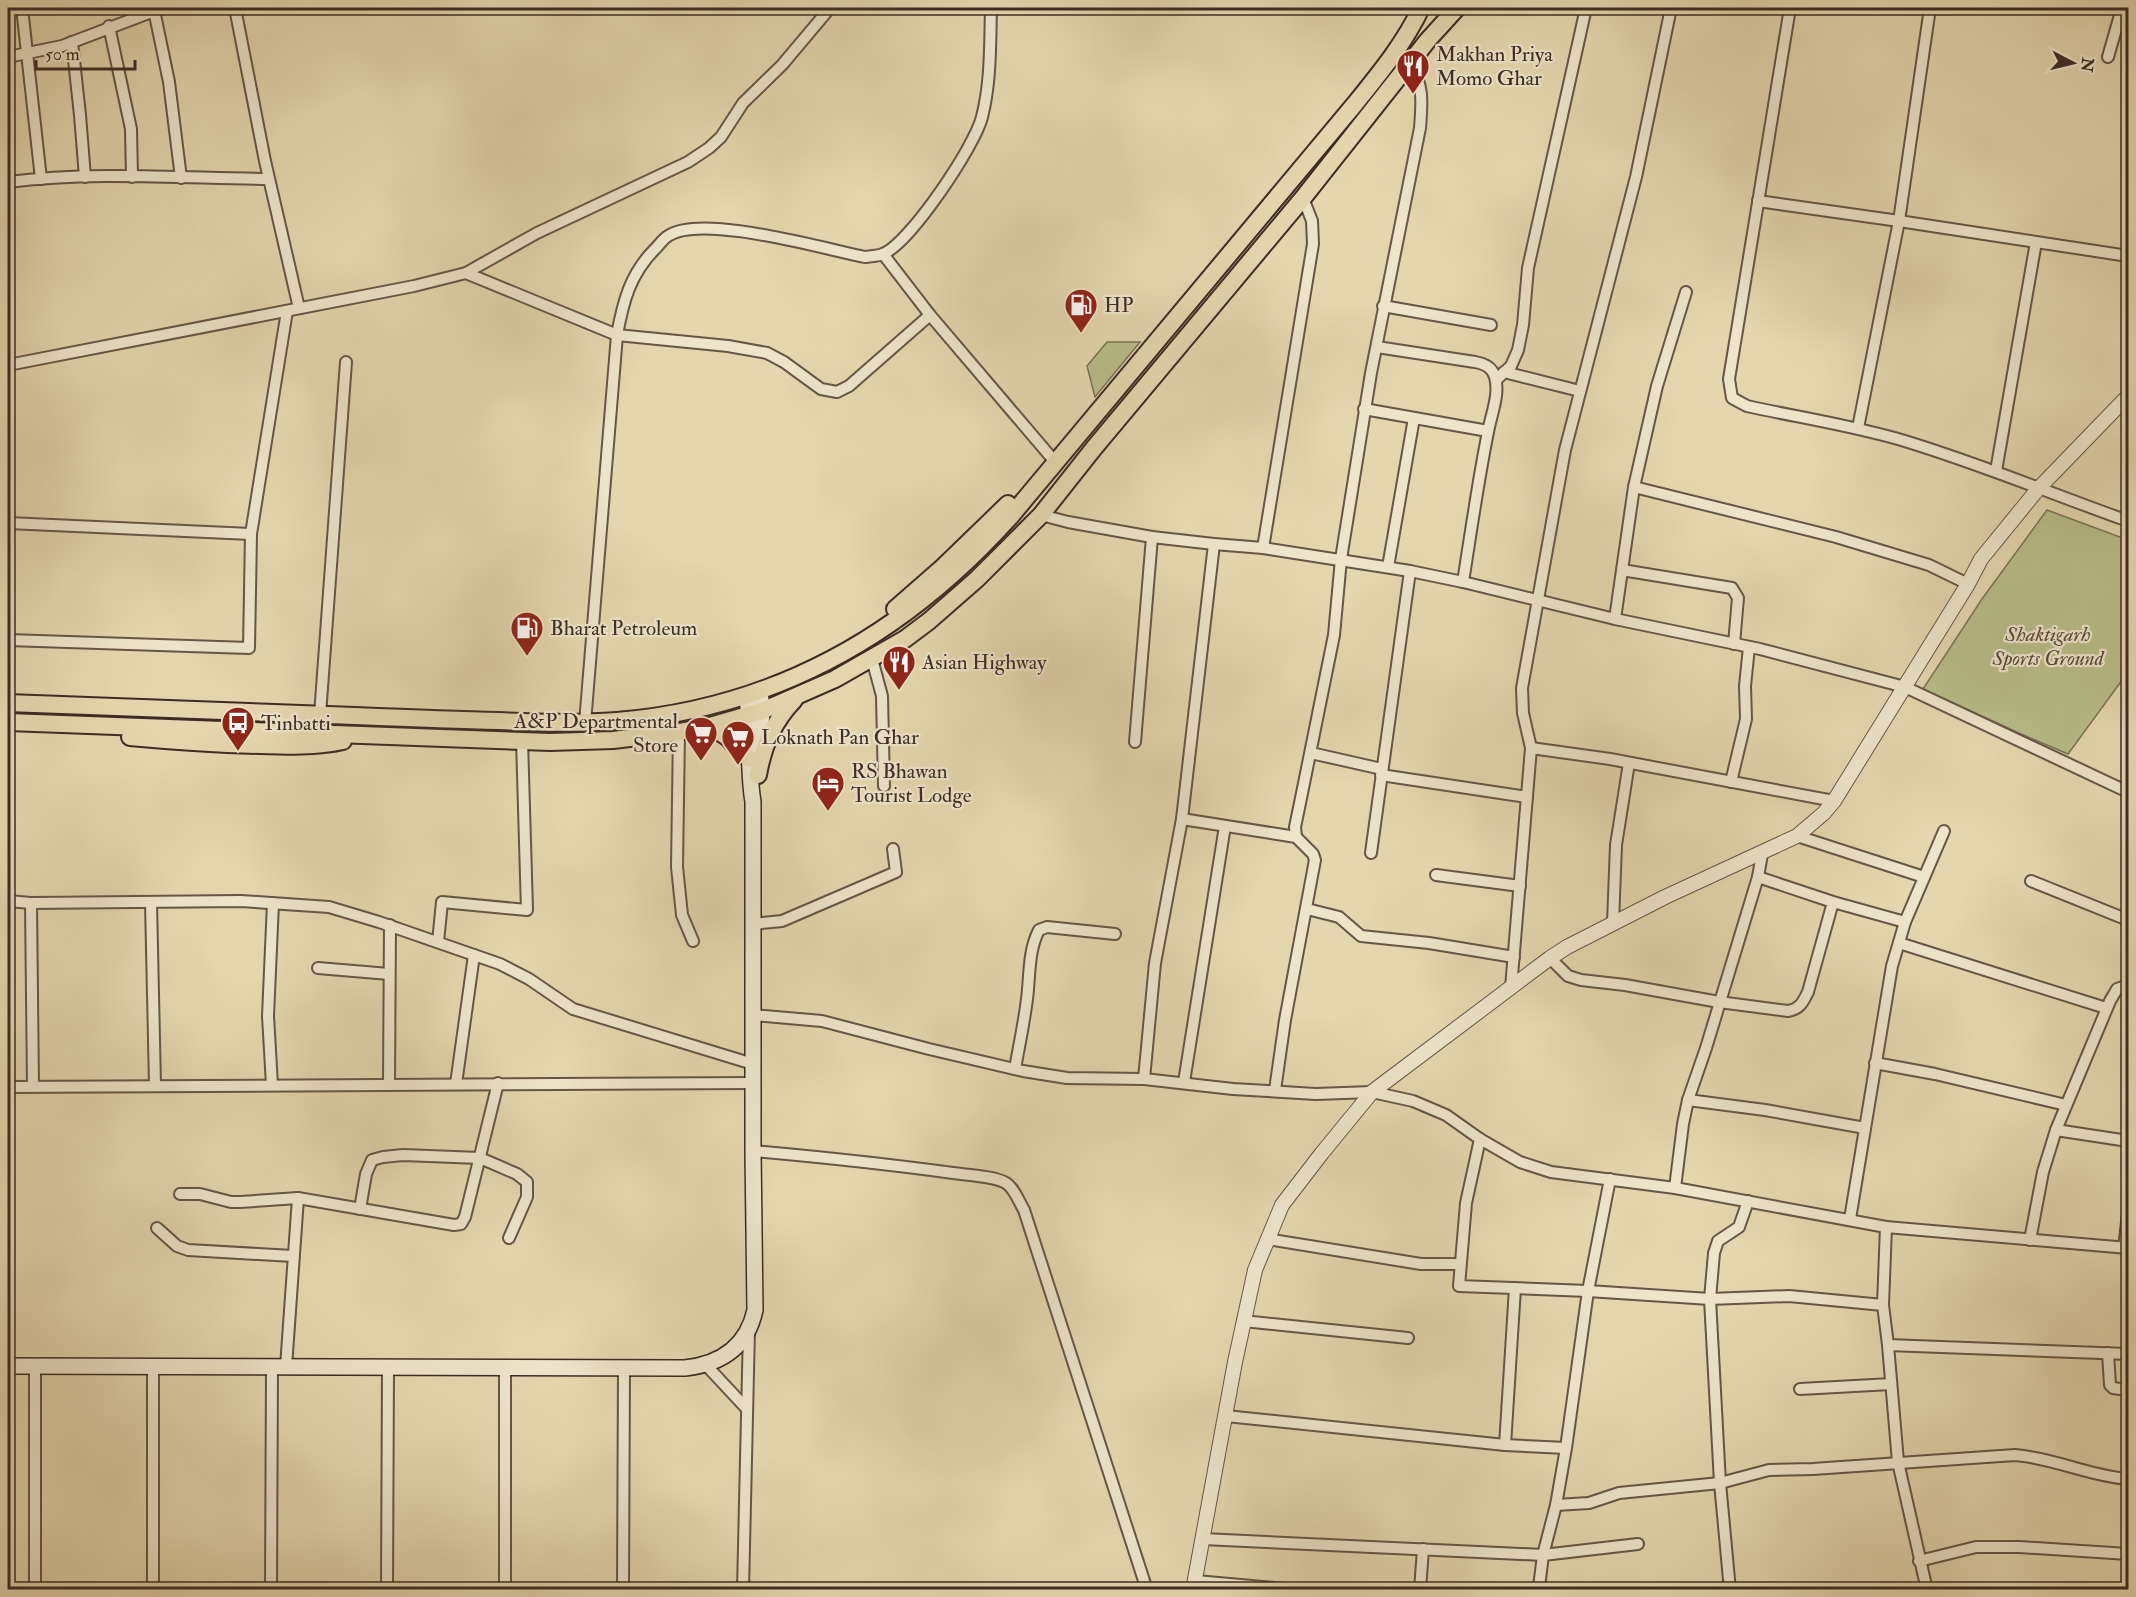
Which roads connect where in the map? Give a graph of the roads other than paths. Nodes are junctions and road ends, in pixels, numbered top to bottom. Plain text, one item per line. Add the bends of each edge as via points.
1 (22, 8) edge
2 (236, 8) edge
3 (830, 8) edge
4 (991, 8) edge
5 (1421, 8) edge
6 (1457, 8) edge
7 (1587, 8) edge
8 (1671, 8) edge
9 (1790, 8) edge
10 (1930, 8) edge
11 (2122, 8) edge
12 (158, 9) edge
13 (110, 26) junction
14 (72, 42) junction
15 (27, 54) junction
16 (8, 57) edge
17 (2108, 57) dead end
18 (1410, 63) junction
19 (85, 177) junction
20 (132, 177) junction
21 (181, 177) junction
22 (269, 178) junction
23 (41, 179) junction
24 (8, 182) edge
25 (1303, 198) junction
26 (1758, 201) junction
27 (1899, 221) junction
28 (2036, 242) junction
29 (883, 254) junction
30 (2128, 256) edge
31 (466, 273) junction
32 (1686, 292) dead end
33 (1383, 306) junction
34 (299, 308) junction
35 (287, 311) junction
36 (930, 315) junction
37 (1491, 326) dead end
38 (617, 335) junction
39 (1377, 347) junction
40 (346, 362) dead end
41 (8, 365) edge
42 (1500, 376) junction
43 (1580, 391) junction
44 (2128, 396) edge
45 (1364, 409) junction
46 (1414, 418) junction
47 (1857, 428) junction
48 (1488, 431) junction
49 (1056, 463) junction
50 (1995, 471) junction
51 (1634, 486) junction
52 (2038, 489) junction
53 (1041, 515) junction
54 (2128, 521) edge
55 (8, 523) edge
56 (251, 534) junction
57 (1152, 537) junction
58 (1214, 544) junction
59 (1263, 548) junction
60 (1341, 559) junction
61 (1388, 567) junction
62 (1622, 570) junction
63 (1410, 571) junction
64 (1463, 582) junction
65 (1968, 584) junction
66 (1538, 599) junction
67 (1616, 619) junction
68 (8, 640) edge
69 (1734, 644) junction
70 (1749, 647) junction
71 (872, 659) junction
72 (1905, 687) junction
73 (753, 693) junction
74 (796, 697) junction
75 (8, 703) edge
76 (756, 713) junction
77 (320, 715) junction
78 (8, 723) edge
79 (585, 723) junction
80 (710, 726) junction
81 (680, 732) junction
82 (522, 740) junction
83 (1135, 742) dead end
84 (1531, 748) junction
85 (1311, 753) junction
86 (749, 759) junction
87 (1629, 763) junction
88 (1382, 772) junction
89 (758, 775) junction
90 (1731, 782) junction
91 (884, 786) dead end
92 (2128, 792) edge
93 (1527, 797) junction
94 (1834, 801) junction
95 (753, 802) junction
96 (1182, 819) junction
97 (1225, 826) junction
98 (1944, 831) dead end
99 (1797, 836) junction
100 (1296, 837) junction
101 (893, 849) dead end
102 (1371, 853) dead end
103 (1762, 854) junction
104 (1436, 875) dead end
105 (1758, 877) junction
106 (1924, 877) junction
107 (2031, 881) dead end
108 (1520, 885) junction
109 (8, 901) edge
110 (151, 902) junction
111 (1833, 902) junction
112 (31, 903) junction
113 (273, 903) junction
114 (1307, 909) junction
115 (2128, 920) edge
116 (1905, 922) junction
117 (1612, 923) junction
118 (753, 924) junction
119 (390, 926) junction
120 (1115, 934) dead end
121 (693, 941) dead end
122 (438, 942) junction
123 (1899, 943) junction
124 (474, 955) junction
125 (1514, 957) junction
126 (1550, 958) junction
127 (318, 968) dead end
128 (389, 974) junction
129 (2128, 985) edge
130 (1511, 988) junction
131 (1719, 1002) junction
132 (2106, 1008) junction
133 (753, 1015) junction
134 (1875, 1063) junction
135 (753, 1064) junction
136 (1015, 1069) junction
137 (1144, 1078) junction
138 (1184, 1082) junction
139 (498, 1083) junction
140 (753, 1083) junction
141 (389, 1084) junction
142 (456, 1084) junction
143 (272, 1085) junction
144 (33, 1086) junction
145 (155, 1086) junction
146 (8, 1087) edge
147 (1275, 1090) junction
148 (1372, 1092) junction
149 (1688, 1100) junction
150 (2066, 1105) junction
151 (1865, 1128) junction
152 (2056, 1130) junction
153 (1480, 1140) junction
154 (2128, 1141) edge
155 (753, 1151) junction
156 (480, 1158) junction
157 (1610, 1179) junction
158 (1675, 1188) junction
159 (180, 1194) dead end
160 (298, 1198) junction
161 (1748, 1201) junction
162 (360, 1209) junction
163 (2128, 1214) edge
164 (1851, 1219) junction
165 (1886, 1227) junction
166 (157, 1228) dead end
167 (508, 1238) dead end
168 (1267, 1239) junction
169 (2030, 1240) junction
170 (2126, 1248) edge
171 (294, 1257) junction
172 (1460, 1264) junction
173 (1515, 1288) junction
174 (1588, 1290) junction
175 (1710, 1299) junction
176 (1883, 1305) junction
177 (1243, 1321) junction
178 (749, 1329) junction
179 (1408, 1338) dead end
180 (1888, 1346) junction
181 (2108, 1353) junction
182 (2128, 1354) edge
183 (705, 1364) junction
184 (8, 1366) edge
185 (35, 1366) junction
186 (153, 1367) junction
187 (279, 1367) junction
188 (388, 1368) junction
189 (505, 1368) junction
190 (624, 1368) junction
191 (1891, 1384) junction
192 (1800, 1389) dead end
193 (2128, 1390) edge
194 (747, 1410) junction
195 (1226, 1416) junction
196 (1504, 1445) junction
197 (1566, 1448) junction
198 (1898, 1462) junction
199 (2128, 1479) edge
200 (1720, 1483) junction
201 (1556, 1505) junction
202 (1203, 1539) junction
203 (1638, 1544) dead end
204 (1423, 1549) junction
205 (2128, 1554) edge
206 (1543, 1555) junction
207 (1919, 1561) junction
208 (1194, 1585) edge
209 (35, 1590) edge
210 (153, 1590) edge
211 (271, 1590) edge
212 (387, 1590) edge
213 (505, 1590) edge
214 (623, 1590) edge
215 (743, 1590) edge
216 (1147, 1590) edge
217 (1298, 1590) edge
218 (1420, 1590) edge
219 (1533, 1590) edge
220 (1730, 1590) edge
221 (1927, 1590) edge

1 - 15 street
2 - 22 street
3 - 31 street via 782,65 743,103 709,148 688,162 537,233
4 - 29 street via 989,76 982,119 955,172 896,245
5 - 49 main road via 1396,52 1354,105
6 - 18 main road
7 - 42 street via 1528,268 1518,350
8 - 43 street via 1636,177
9 - 26 street
10 - 27 street
11 - 17 street
12 - 13 street
12 - 21 street
13 - 14 street
13 - 20 street via 131,129
14 - 15 street
14 - 19 street
15 - 16 street
15 - 23 street
18 - 25 main road
18 - 33 street via 1422,92 1420,121
19 - 20 street
19 - 23 street
20 - 21 street
21 - 22 street
22 - 34 street
23 - 24 street
25 - 53 main road
25 - 59 street via 1313,244
26 - 27 street
26 - 47 street via 1729,379 1732,398 1747,406
27 - 28 street
27 - 47 street
28 - 30 street
28 - 50 street
29 - 36 street
29 - 38 street via 865,257 732,229 687,229 668,235 640,266 623,302
31 - 34 street
31 - 38 street
32 - 51 street via 1657,386
33 - 37 street
33 - 39 street
34 - 35 street
35 - 41 street
35 - 56 street
36 - 38 street via 849,386 837,392 821,389 766,353
36 - 49 street
38 - 79 street
39 - 42 street via 1484,364
39 - 45 street
40 - 77 street
42 - 43 street
42 - 48 street
43 - 66 street via 1565,450
44 - 52 street
45 - 46 street
45 - 60 street
46 - 48 street
46 - 61 street
47 - 50 street
48 - 64 street
49 - 73 main road via 1034,488 1007,505 943,567 834,659
50 - 52 street
51 - 62 street
51 - 65 street via 1836,537 1929,565
52 - 54 street
52 - 65 street via 1981,559
53 - 57 street
53 - 71 main road via 953,601
55 - 56 street
56 - 68 street via 249,648
57 - 58 street
57 - 83 street
58 - 59 street
58 - 96 street
59 - 60 street
60 - 61 street
60 - 85 street via 1334,635
61 - 63 street
62 - 67 street
62 - 69 street via 1732,588 1738,598
63 - 64 street
63 - 88 street
64 - 66 street
65 - 72 street
66 - 67 street
66 - 84 street via 1522,688
67 - 69 street
69 - 70 street
70 - 72 street
70 - 90 street via 1746,719
71 - 74 main road
71 - 91 street via 882,696
72 - 92 street
72 - 94 street
73 - 76 main road
73 - 79 main road via 649,717
74 - 76 main road
74 - 89 main road via 770,733
75 - 77 main road
76 - 80 main road
76 - 86 main road
76 - 89 main road
77 - 79 main road
78 - 82 main road via 85,725 128,737 238,744 325,745 371,735
80 - 81 main road
80 - 86 main road
81 - 82 main road via 614,740
81 - 121 street via 677,867 682,915
82 - 122 street via 527,910 442,902
84 - 87 street
84 - 93 street
85 - 88 street
85 - 100 street
86 - 95 main road
87 - 90 street
87 - 117 street via 1616,845
88 - 93 street
88 - 102 street
89 - 95 main road
90 - 94 street
93 - 108 street
94 - 99 street
95 - 118 main road
96 - 97 street
96 - 137 street via 1155,963
97 - 100 street
97 - 138 street
98 - 106 street
99 - 103 street
99 - 106 street
100 - 114 street via 1315,860
101 - 118 street via 896,872 782,921
103 - 105 street
103 - 117 street
104 - 108 street
105 - 111 street
105 - 131 street
106 - 116 street
107 - 115 street
108 - 125 street
109 - 112 street
110 - 112 street
110 - 113 street
110 - 145 street
111 - 116 street
111 - 131 street via 1802,1005 1788,1011
112 - 144 street
113 - 119 street via 329,907
113 - 143 street via 268,1016
114 - 125 street via 1339,917 1361,936
114 - 147 street
116 - 123 street
117 - 126 street
118 - 133 main road
119 - 122 street
119 - 128 street
120 - 136 street via 1047,927 1039,930 1031,956
122 - 124 street
123 - 132 street
123 - 134 street
124 - 135 street via 529,979 573,1009
124 - 142 street
125 - 130 street
126 - 130 street
126 - 131 street via 1568,976 1581,980
127 - 128 street
128 - 141 street
129 - 132 street via 2117,989
130 - 148 street
131 - 149 street
132 - 150 street
133 - 135 main road
133 - 136 street via 822,1021
134 - 150 street
134 - 151 street
135 - 140 main road
136 - 137 street via 1066,1078
137 - 138 street
138 - 147 street
139 - 140 street
139 - 142 street
139 - 156 street
140 - 155 main road
141 - 142 street
141 - 143 street
143 - 145 street
144 - 145 street
144 - 146 street
147 - 148 street via 1316,1094
148 - 153 street via 1413,1101 1446,1115
148 - 168 street via 1282,1205
149 - 151 street
149 - 158 street
150 - 152 street
151 - 164 street
152 - 154 street
152 - 169 street
153 - 157 street via 1520,1162 1551,1172
153 - 172 street via 1466,1203
155 - 178 main road via 755,1310
155 - 216 street via 885,1163 997,1180 1013,1190 1024,1210
156 - 162 street via 403,1155 372,1160
156 - 162 street via 461,1224
156 - 167 street via 527,1182 527,1197
157 - 158 street
157 - 174 street
158 - 161 street
159 - 160 street via 200,1194 231,1202
160 - 162 street
160 - 171 street
161 - 164 street
161 - 175 street via 1739,1227 1718,1241
163 - 170 street
164 - 165 street
165 - 169 street
165 - 176 street
166 - 171 street via 177,1246 188,1250
168 - 172 street via 1421,1264
168 - 177 street
169 - 170 street
171 - 187 street
172 - 173 street via 1459,1286
173 - 174 street
173 - 196 street
174 - 175 street
174 - 197 street
175 - 176 street via 1789,1296
175 - 200 street
176 - 180 street
177 - 179 street
177 - 195 street
178 - 183 main road via 729,1353
178 - 194 street
180 - 181 street
180 - 191 street
181 - 182 street
181 - 193 street via 2110,1384
183 - 190 main road via 685,1368
183 - 194 street
184 - 185 main road
185 - 186 main road
185 - 209 street
186 - 187 main road
186 - 210 street
187 - 188 main road
187 - 211 street
188 - 189 main road
188 - 212 street
189 - 190 main road
189 - 213 street
190 - 214 street
191 - 192 street
191 - 198 street
194 - 215 street
195 - 196 street
195 - 202 street
196 - 197 street
197 - 201 street
198 - 199 street via 2021,1455 2099,1476
198 - 200 street via 1769,1470
198 - 207 street
200 - 201 street via 1619,1493 1589,1503
200 - 220 street
201 - 206 street
202 - 204 street
202 - 208 street
203 - 206 street
204 - 206 street
204 - 218 street
205 - 207 street via 1976,1547
206 - 219 street via 1539,1587
207 - 221 street
208 - 217 street

